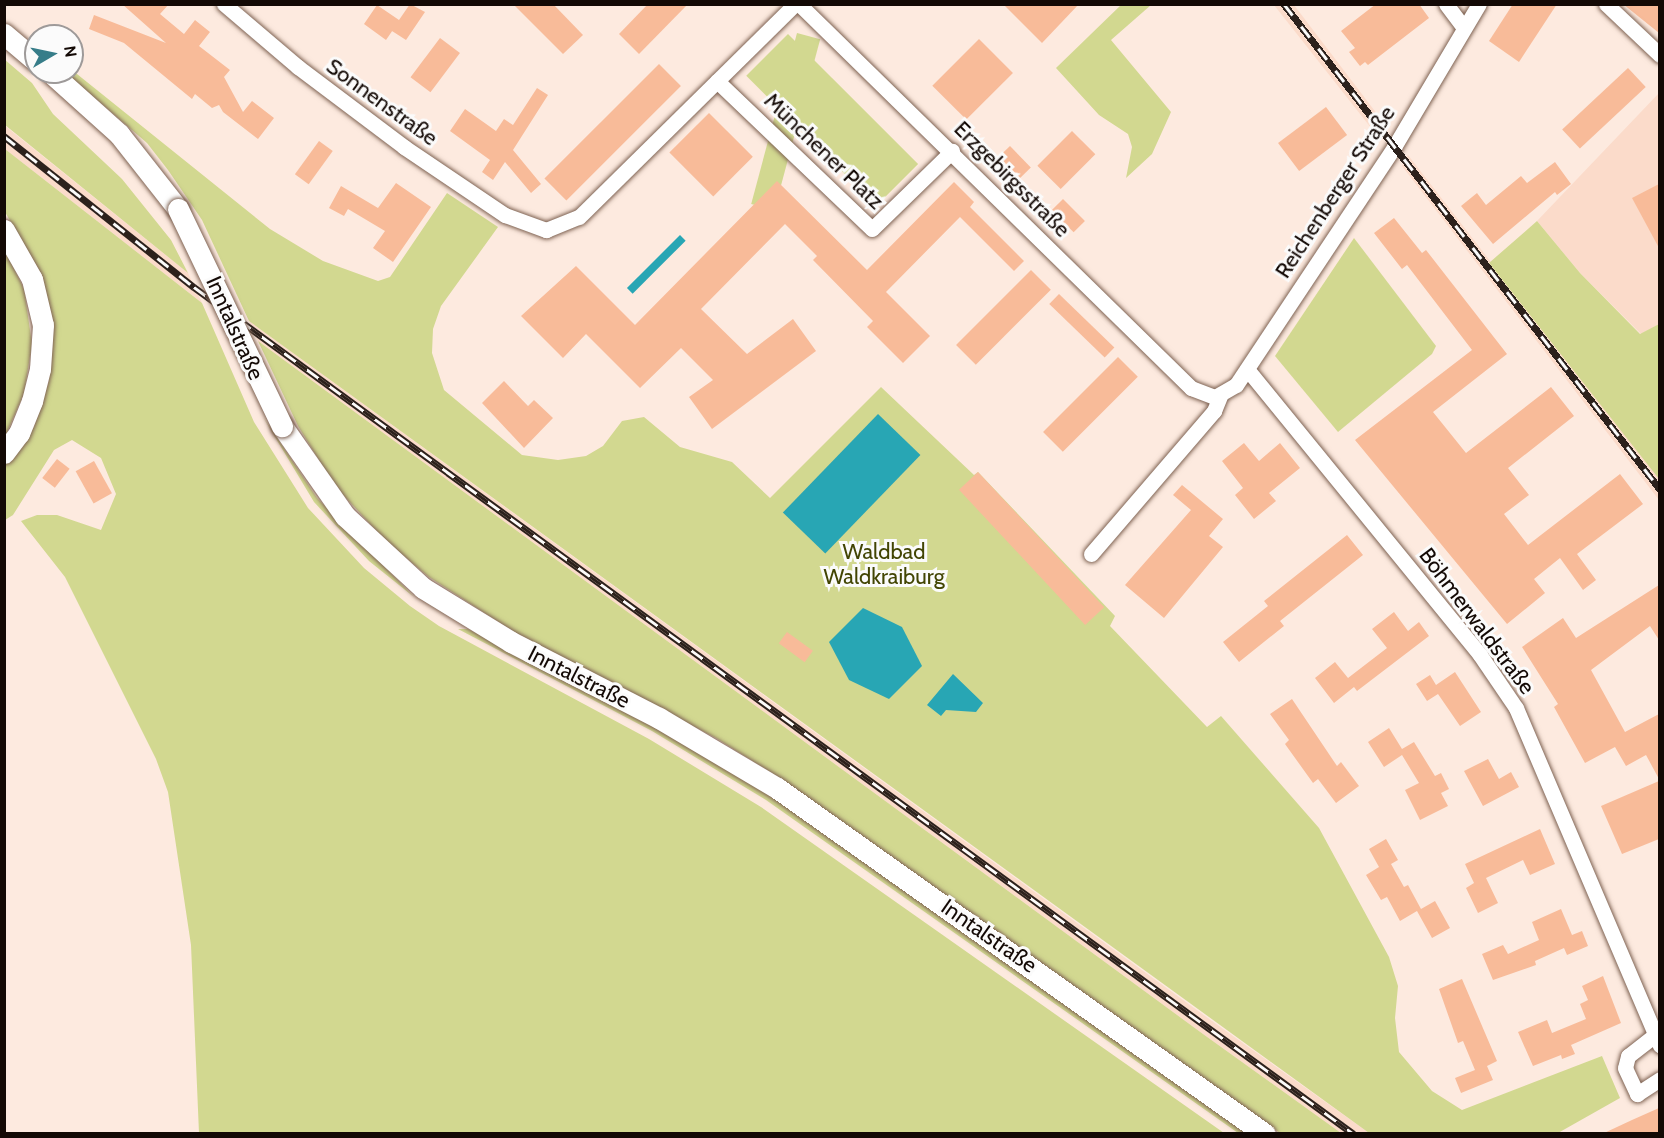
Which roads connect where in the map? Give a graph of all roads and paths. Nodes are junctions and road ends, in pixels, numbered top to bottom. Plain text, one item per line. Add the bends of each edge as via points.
1 (224, 4) edge
2 (797, 4) edge
3 (1446, 4) edge
4 (1479, 4) edge
5 (1606, 4) edge
6 (1464, 28) junction
7 (4, 34) edge
8 (24, 51) edge
9 (1659, 55) edge
10 (717, 81) junction
11 (63, 84) edge
12 (952, 151) junction
13 (4, 230) edge
14 (1246, 369) junction
15 (1220, 396) junction
16 (4, 453) edge
17 (1090, 554) dead end
18 (1657, 1041) edge
19 (1659, 1080) edge
20 (1265, 1134) edge

1 - 10 street, Sonnenstraße via 348,106 462,187 523,223 554,229 579,217
2 - 10 street
2 - 12 street, Erzgebirgsstraße
3 - 6 street
4 - 6 street, Reichenberger Straße
5 - 9 street
6 - 14 street, Reichenberger Straße via 1394,147
7 - 8 main road
10 - 12 street, Münchener Platz via 872,229
11 - 20 main road, Inntalstraße, bridge via 119,134 178,209 282,426 345,516 423,588 512,642 659,718 777,788
12 - 15 street, Erzgebirgsstraße via 1191,388 1209,397
13 - 16 main road via 32,279 43,325 40,369 32,401 19,433
14 - 15 street, Reichenberger Straße via 1230,391
14 - 18 street, Böhmerwaldstraße via 1480,654 1516,708
15 - 17 street, Reichenberger Straße via 1214,411
18 - 19 street, Böhmerwaldstraße via 1628,1056 1626,1068 1637,1094

